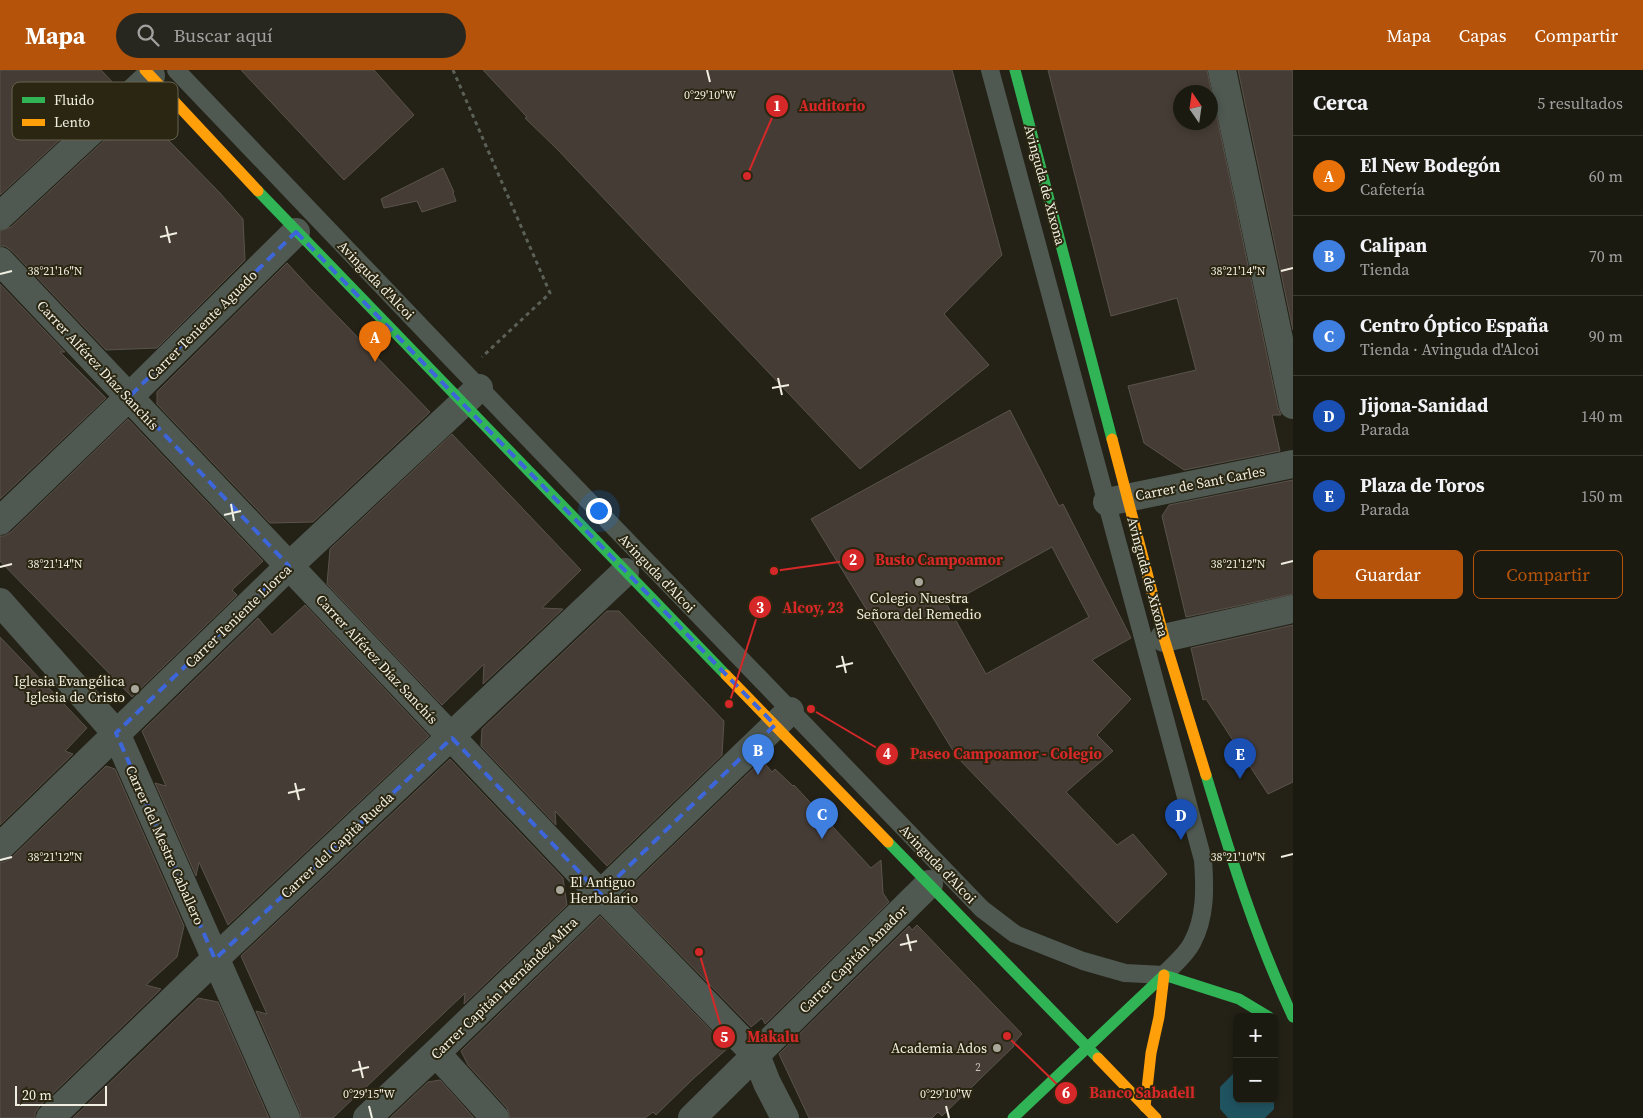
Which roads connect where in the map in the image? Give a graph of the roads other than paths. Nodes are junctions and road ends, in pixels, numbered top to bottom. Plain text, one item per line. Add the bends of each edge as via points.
1 (990, 70) edge
2 (1015, 70) edge
3 (1222, 70) edge
4 (157, 72) edge
5 (146, 82) edge
6 (166, 82) edge
7 (167, 82) edge
8 (178, 92) edge
9 (178, 96) edge
10 (83, 140) edge
11 (0, 216) edge
12 (296, 232) junction
13 (0, 261) edge
14 (471, 395) junction
15 (129, 397) junction
16 (1293, 405) edge
17 (1293, 464) edge
18 (1117, 500) junction
19 (0, 521) edge
20 (289, 566) junction
21 (626, 572) junction
22 (0, 602) edge
23 (1293, 609) edge
24 (1164, 638) junction
25 (783, 718) junction
26 (116, 733) junction
27 (452, 738) junction
28 (0, 847) edge
29 (929, 884) junction
30 (600, 894) junction
31 (215, 959) junction
32 (1164, 975) junction
33 (1210, 991) junction
34 (1191, 997) dead end
35 (1174, 1006) dead end
36 (1262, 1013) edge
37 (1159, 1017) junction
38 (1293, 1017) edge
39 (1088, 1048) junction
40 (436, 1054) junction
41 (756, 1055) junction
42 (1145, 1107) junction
43 (50, 1118) edge
44 (286, 1118) edge
45 (367, 1118) edge
46 (495, 1118) edge
47 (692, 1118) edge
48 (785, 1118) edge
49 (1013, 1118) edge
50 (1156, 1118) edge

1 - 18 lane, Avinguda de Xixona
2 - 18 main road, Avinguda de Xixona
3 - 16 street
4 - 5 street
4 - 6 main road, Avinguda d'Alcoi
4 - 7 lane, Avinguda d'Alcoi
8 - 14 lane, Avinguda d'Alcoi via 445,352
9 - 12 main road, Avinguda d'Alcoi
10 - 11 street
12 - 14 main road, Avinguda d'Alcoi
12 - 15 street, Carrer Teniente Aguado
13 - 15 street, Carrer Alférez Díaz Sanchís
14 - 20 street, Carrer Teniente Llorca
14 - 21 main road, Avinguda d'Alcoi
14 - 25 lane, Avinguda d'Alcoi
15 - 19 street, Carrer Teniente Aguado
15 - 20 street, Carrer Alférez Díaz Sanchís
17 - 18 street, Carrer de Sant Carles
18 - 24 main road, Avinguda de Xixona
18 - 32 lane, Avinguda de Xixona via 1118,547 1203,860 1206,892 1201,919 1192,944
20 - 26 street, Carrer Teniente Llorca
20 - 27 street, Carrer Alférez Díaz Sanchís
21 - 25 main road, Avinguda d'Alcoi
21 - 27 street, Carrer del Capità Rueda
22 - 26 street, Carrer del Mestre Caballero
23 - 24 street
24 - 38 main road, Avinguda de Xixona via 1241,889 1273,975
25 - 29 main road, Avinguda d'Alcoi
25 - 30 street, Carrer Capitán Hernández Mira
25 - 32 lane, Avinguda d'Alcoi via 982,909 1015,934 1102,967 1125,973
26 - 28 street, Carrer Teniente Llorca
26 - 31 street, Carrer del Mestre Caballero
27 - 30 street, Carrer Alférez Díaz Sanchís
27 - 31 street, Carrer del Capità Rueda
29 - 39 main road, Avinguda d'Alcoi
29 - 41 street, Carrer Capitán Amador
30 - 40 street, Carrer Capitán Hernández Mira
30 - 41 street, Carrer Alférez Díaz Sanchís
31 - 43 street, Carrer del Capità Rueda
31 - 44 street, Carrer del Mestre Caballero
32 - 33 main road
32 - 37 main road
32 - 39 main road
33 - 34 main road
33 - 36 main road via 1239,999
35 - 37 main road
37 - 42 main road
39 - 42 main road, Avinguda d'Alcoi
39 - 49 main road
40 - 45 street, Carrer Capitán Hernández Mira
40 - 46 street
41 - 47 street, Carrer Capitán Amador
41 - 48 street
42 - 50 main road, Avinguda d'Alcoi

